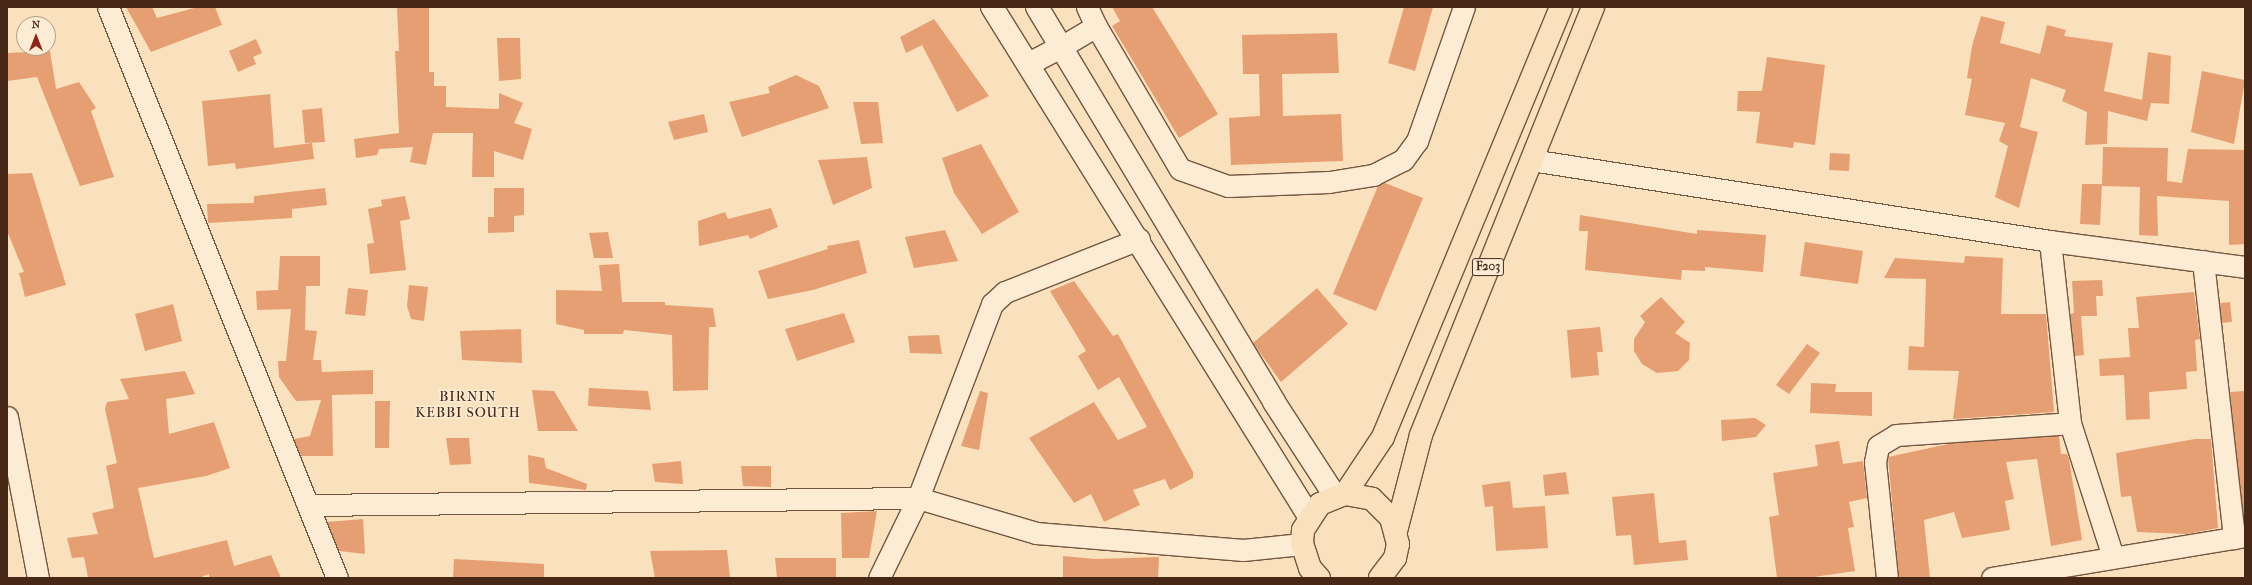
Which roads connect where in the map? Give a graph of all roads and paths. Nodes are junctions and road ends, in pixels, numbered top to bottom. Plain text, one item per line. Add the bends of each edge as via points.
1 (108, 7) edge
2 (992, 7) edge
3 (1037, 7) edge
4 (1087, 7) edge
5 (1464, 7) edge
6 (1561, 7) edge
7 (1593, 7) edge
8 (1096, 26) junction
9 (1061, 47) junction
10 (1029, 64) junction
11 (1531, 160) junction
12 (1139, 238) junction
13 (2050, 241) junction
14 (2203, 261) junction
15 (2245, 267) edge
16 (7, 417) edge
17 (2070, 423) junction
18 (1340, 495) junction
19 (918, 498) junction
20 (309, 505) junction
21 (1309, 516) junction
22 (1396, 531) junction
23 (2240, 537) edge
24 (1302, 544) junction
25 (2113, 557) junction
26 (1311, 575) edge
27 (1387, 575) edge
28 (38, 578) edge
29 (337, 578) edge
30 (879, 578) edge
31 (1887, 578) edge
32 (1992, 578) edge

1 - 20 street
2 - 10 street
3 - 9 street
4 - 8 street
5 - 8 street via 1417,141 1403,160 1373,175 1322,182 1228,186 1180,169
6 - 18 main road, F203 via 1383,437
7 - 11 main road, F203
8 - 9 street
9 - 10 street
9 - 18 street via 1274,402
10 - 12 street
11 - 13 street
11 - 22 main road, F203 via 1421,435
12 - 19 street via 1005,292 992,304
12 - 21 street
13 - 14 street
13 - 17 street
14 - 15 street
14 - 23 street
16 - 28 street
17 - 25 street
17 - 31 street via 1896,436 1878,446 1875,462
18 - 21 main road via 1320,504
18 - 22 main road via 1358,495 1383,507
19 - 20 street
19 - 24 street via 1036,533 1243,550
19 - 30 street
20 - 29 street
21 - 24 main road
22 - 27 main road via 1398,544
23 - 25 street
24 - 26 main road
25 - 32 street

